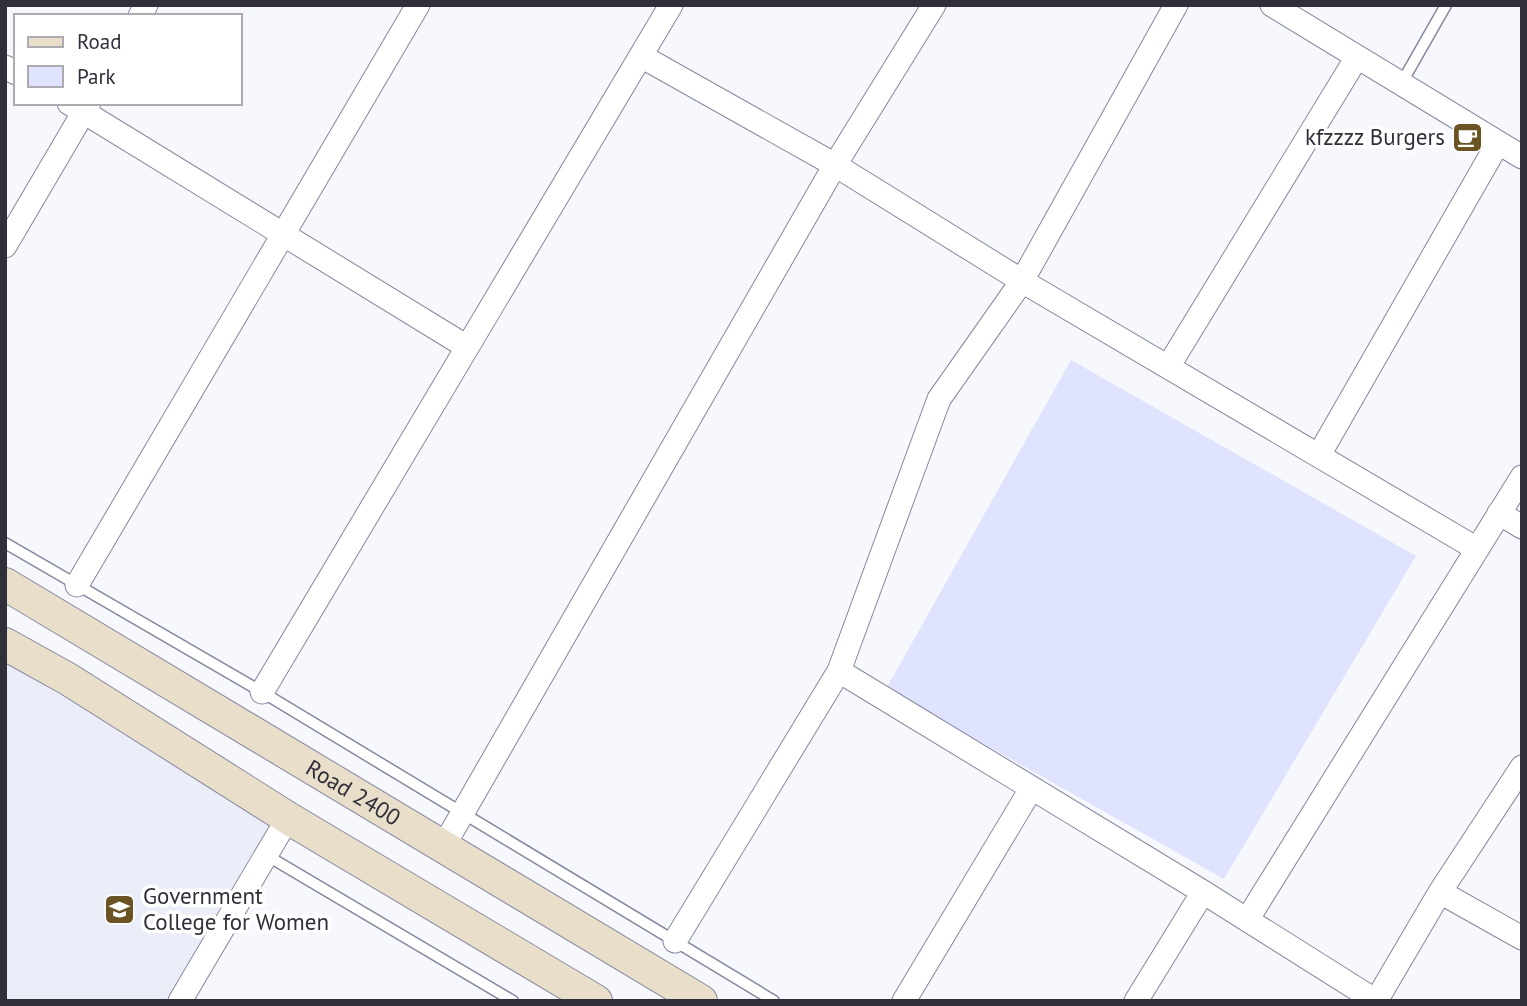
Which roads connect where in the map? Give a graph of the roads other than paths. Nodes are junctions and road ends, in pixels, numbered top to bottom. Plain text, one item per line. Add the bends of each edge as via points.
1 (418, 5) edge
2 (671, 5) edge
3 (934, 5) edge
4 (1176, 5) edge
5 (1272, 5) edge
6 (1446, 5) edge
7 (641, 56) junction
8 (1357, 57) junction
9 (1401, 84) junction
10 (81, 106) edge
11 (1498, 143) junction
12 (1522, 157) edge
13 (835, 164) junction
14 (284, 234) junction
15 (5, 246) edge
16 (1022, 282) junction
17 (467, 347) junction
18 (1168, 367) junction
19 (1319, 455) junction
20 (1522, 477) edge
21 (1499, 513) junction
22 (1522, 527) edge
23 (5, 543) edge
24 (1477, 549) junction
25 (5, 584) edge
26 (77, 585) junction
27 (91, 636) junction
28 (5, 644) edge
29 (839, 671) junction
30 (68, 679) junction
31 (262, 692) junction
32 (1522, 767) edge
33 (1031, 789) junction
34 (464, 814) junction
35 (288, 818) junction
36 (443, 847) junction
37 (266, 855) junction
38 (1203, 892) junction
39 (1440, 892) junction
40 (1247, 920) junction
41 (1522, 938) edge
42 (675, 941) junction
43 (180, 1001) edge
44 (513, 1001) edge
45 (596, 1001) edge
46 (701, 1001) edge
47 (774, 1001) edge
48 (904, 1001) edge
49 (1136, 1001) edge
50 (1376, 1001) edge

1 - 14 street
2 - 7 street
3 - 13 street
4 - 16 street
5 - 8 street
6 - 9 lane
7 - 13 street
7 - 17 street
8 - 9 street
8 - 18 street
9 - 11 street
10 - 14 street
10 - 15 street
11 - 12 street
11 - 19 street
13 - 16 street
13 - 34 street
14 - 17 street
14 - 26 street
16 - 18 street
16 - 29 street via 939,399
17 - 31 street
18 - 19 street
19 - 24 street
20 - 21 street
21 - 22 street
21 - 24 street
23 - 26 lane
24 - 40 street
25 - 27 main road, Road 2400
26 - 31 lane
27 - 30 main road
27 - 36 main road, Road 2400
28 - 30 main road
29 - 33 street
29 - 42 street
30 - 35 main road
31 - 34 lane
32 - 39 street
33 - 38 street
33 - 48 street
34 - 36 street
34 - 42 lane
35 - 37 street
35 - 45 main road
36 - 46 main road, Road 2400
37 - 43 street
37 - 44 lane
38 - 40 street
38 - 49 street
39 - 41 street
39 - 50 street
40 - 50 street
42 - 47 lane

